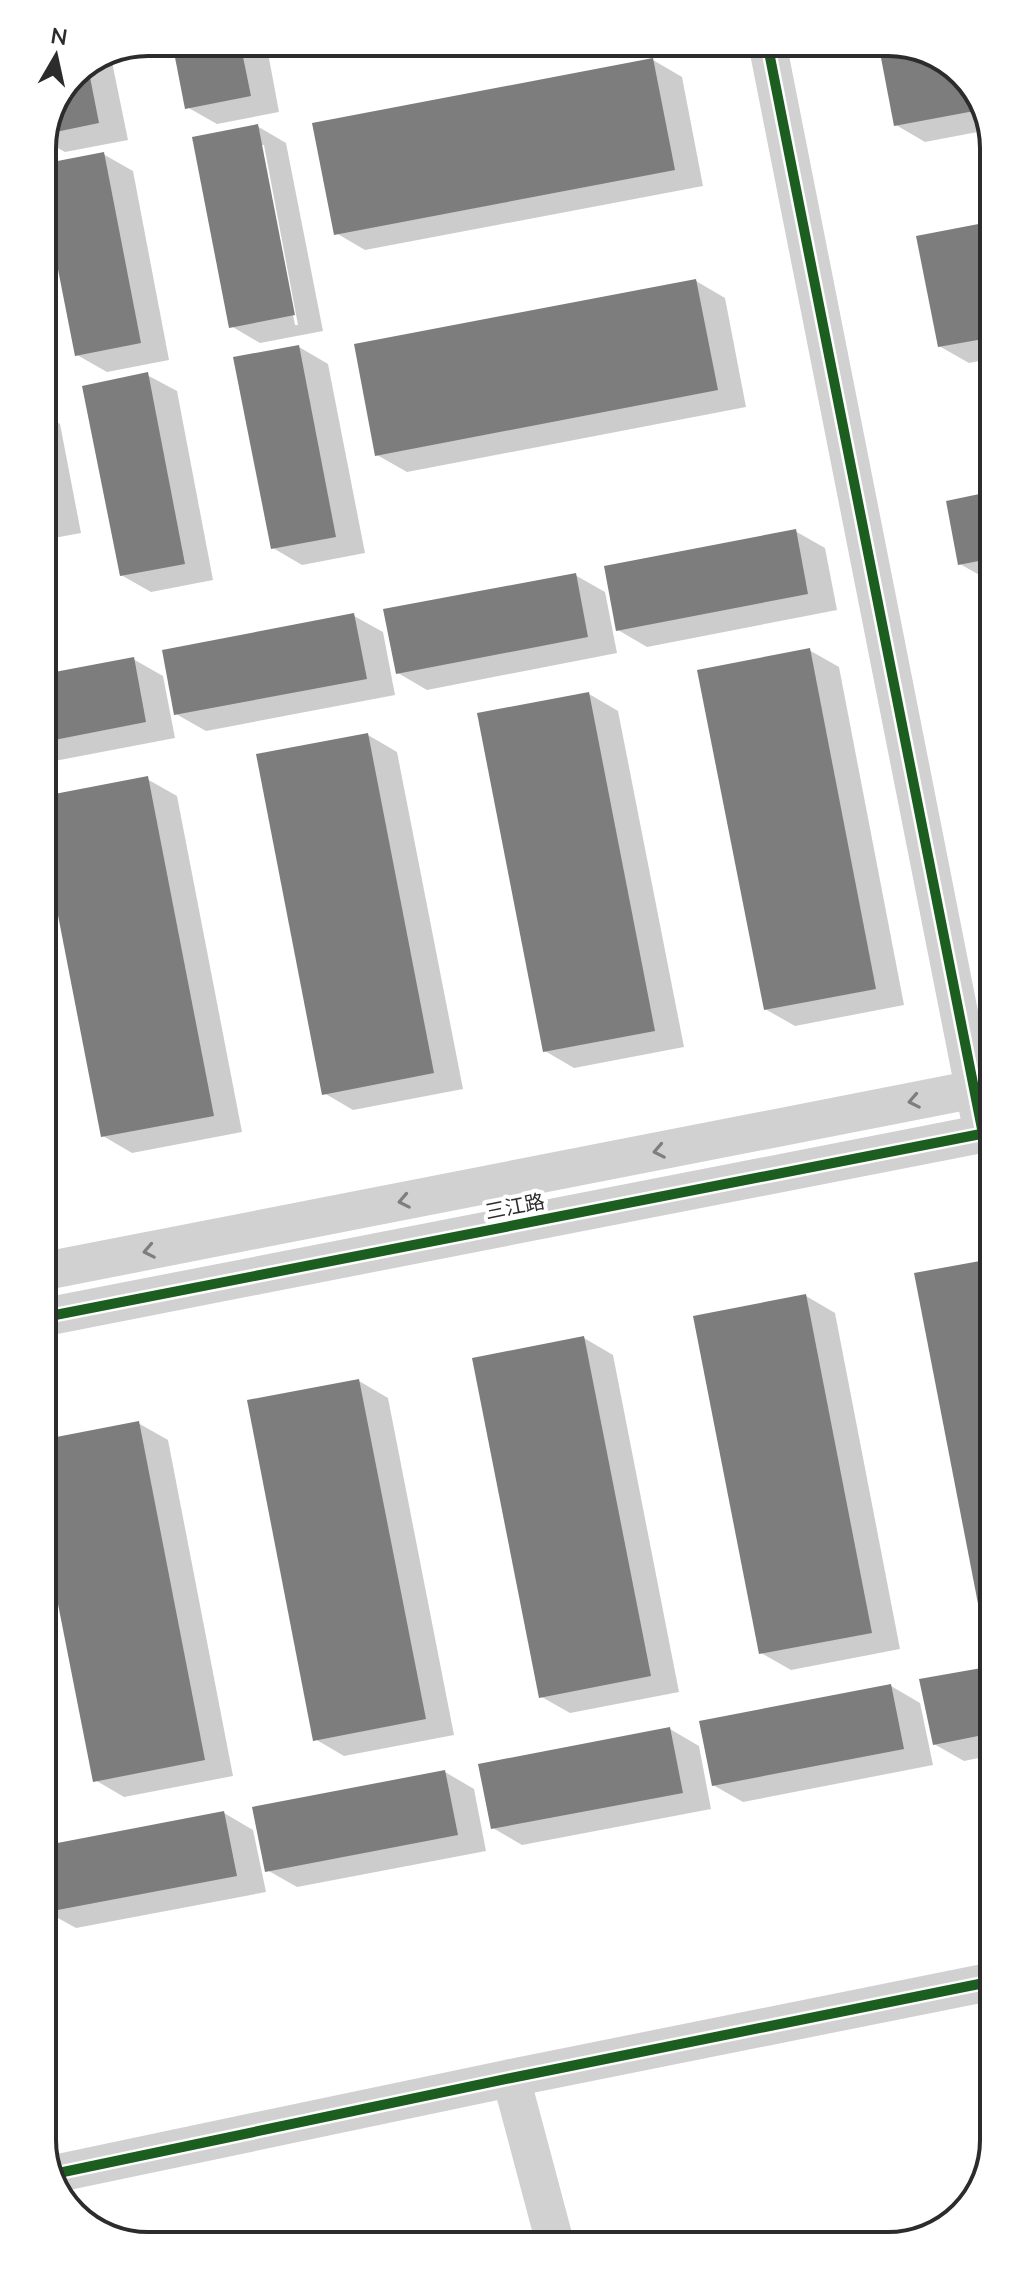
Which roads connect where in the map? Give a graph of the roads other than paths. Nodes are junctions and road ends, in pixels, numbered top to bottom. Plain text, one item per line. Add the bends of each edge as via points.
1 (770, 56) edge
2 (980, 1073) edge
3 (980, 1089) edge
4 (980, 1134) edge
5 (56, 1269) edge
6 (56, 1315) edge
7 (980, 1984) edge
8 (511, 2078) junction
9 (62, 2172) edge
10 (552, 2232) edge

1 - 2 street
3 -> 5 street, 三江路
4 - 6 street, 三江路
7 - 8 street
8 - 9 street
8 - 10 street

